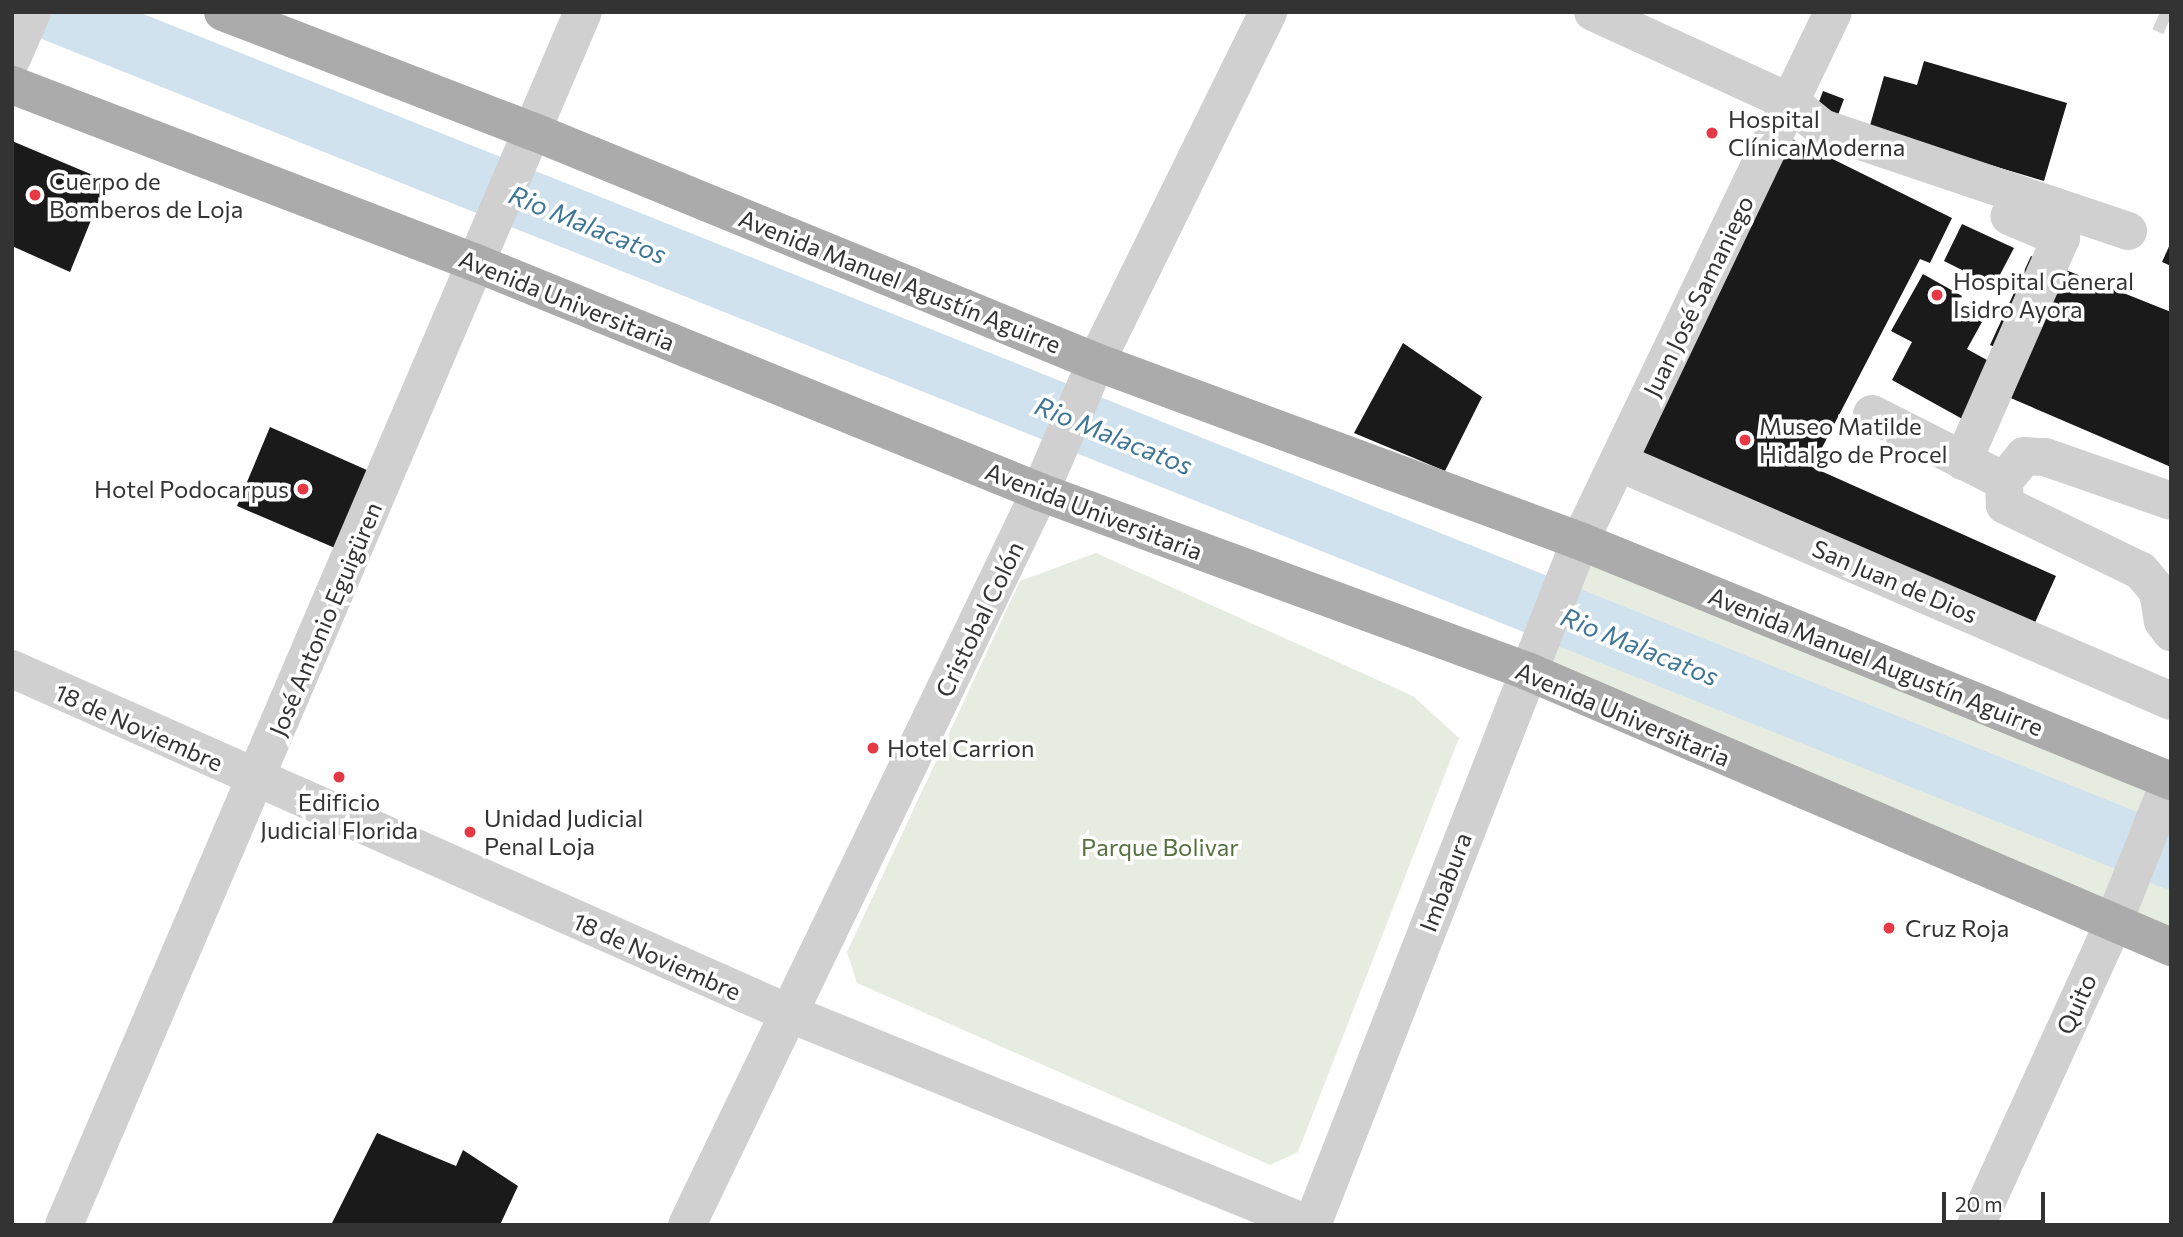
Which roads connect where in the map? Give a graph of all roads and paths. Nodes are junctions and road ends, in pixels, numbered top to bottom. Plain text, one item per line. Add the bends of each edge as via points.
1 (32, 12) edge
2 (223, 12) edge
3 (583, 12) edge
4 (1268, 12) edge
5 (1593, 12) edge
6 (1833, 12) edge
7 (12, 58) edge
8 (12, 85) edge
9 (1790, 102) junction
10 (1822, 128) junction
11 (530, 135) junction
12 (2128, 231) dead end
13 (481, 253) junction
14 (1094, 368) junction
15 (1872, 414) dead end
16 (1963, 461) junction
17 (1618, 462) junction
18 (2004, 481) junction
19 (1045, 482) junction
20 (2171, 501) edge
21 (1578, 546) junction
22 (2171, 632) edge
23 (1529, 667) junction
24 (12, 669) edge
25 (2171, 701) edge
26 (256, 780) junction
27 (2167, 788) edge
28 (2115, 917) junction
29 (2171, 947) edge
30 (788, 1013) junction
31 (64, 1225) edge
32 (687, 1225) edge
33 (1311, 1225) edge
34 (1976, 1225) edge

1 - 7 street
2 - 11 main road, Avenida Manuel Agustín Aguirre
3 - 11 street, José Antonio Eguigüren
4 - 14 street, Cristobal Colón
5 - 9 street
6 - 9 street, Juan José Samaniego
8 - 13 main road, Avenida Universitaria
9 - 10 street
9 - 17 street, Juan José Samaniego
10 - 12 street
10 - 16 street via 1836,144 2062,238
11 - 13 street, José Antonio Eguigüren
11 - 14 main road, Avenida Manuel Agustín Aguirre
13 - 19 main road, Avenida Universitaria
13 - 26 street, José Antonio Eguigüren
14 - 19 street, Cristobal Colón
14 - 21 main road, Avenida Manuel Agustín Aguirre
15 - 16 street
16 - 18 street
17 - 21 street, Juan José Samaniego
17 - 25 street, San Juan de Dios
18 - 20 street via 2024,456 2045,457
18 - 22 street via 2005,505 2140,570 2158,591 2163,621
19 - 23 main road, Avenida Universitaria
19 - 30 street, Cristobal Colón
21 - 23 street, Imbabura
21 - 27 main road, Avenida Manuel Augustín Aguirre
23 - 28 main road, Avenida Universitaria
23 - 33 street, Imbabura
24 - 26 street, 18 de Noviembre
26 - 30 street, 18 de Noviembre
26 - 31 street, José Antonio Eguigüren
27 - 28 street, Quito
28 - 29 main road, Avenida Universitaria
28 - 34 street, Quito
30 - 32 street, Cristobal Colón
30 - 33 street, 18 de Noviembre

